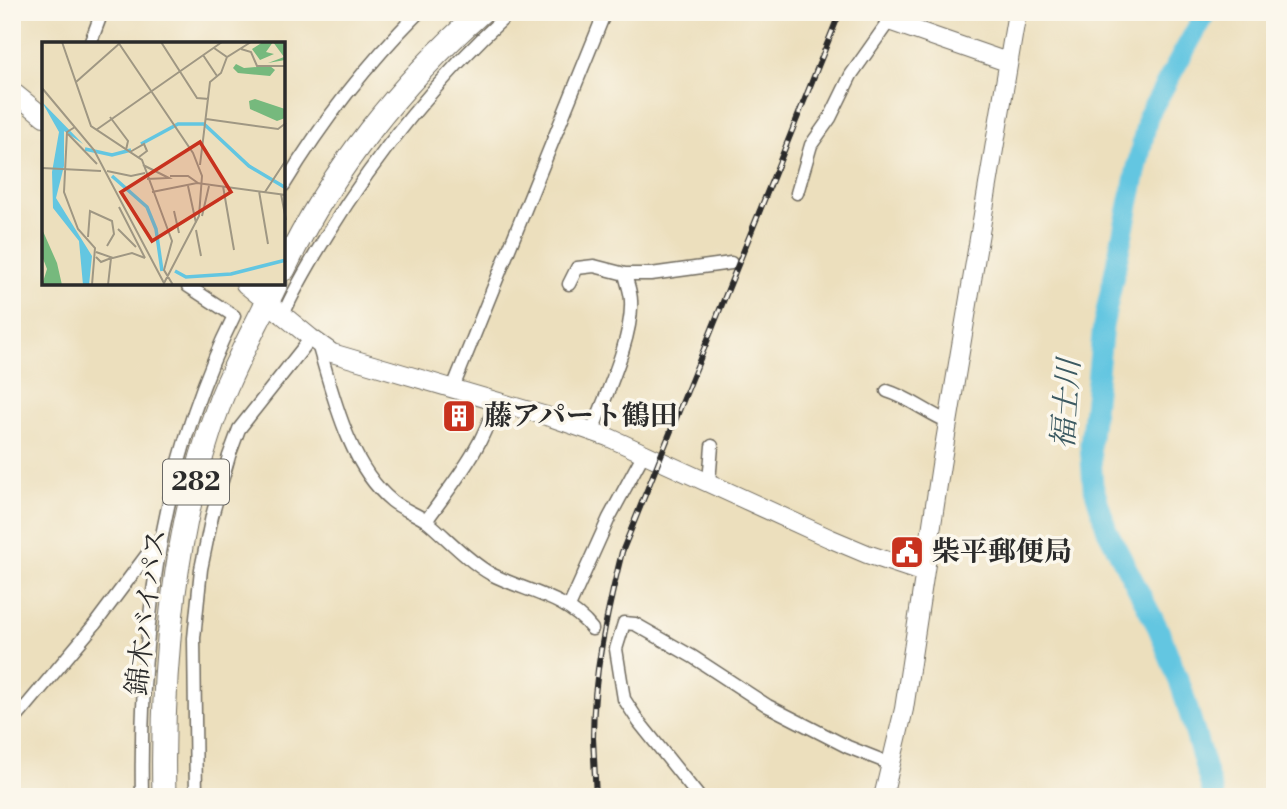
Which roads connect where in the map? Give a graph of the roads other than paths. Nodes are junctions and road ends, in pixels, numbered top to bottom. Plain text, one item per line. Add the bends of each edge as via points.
1 (102, 12) edge
2 (419, 12) edge
3 (481, 12) edge
4 (510, 12) edge
5 (605, 12) edge
6 (1017, 12) edge
7 (894, 18) edge
8 (91, 42) edge
9 (1007, 62) junction
10 (12, 91) edge
11 (42, 115) edge
12 (285, 183) edge
13 (797, 193) dead end
14 (731, 263) dead end
15 (285, 267) edge
16 (625, 274) junction
17 (569, 284) dead end
18 (188, 285) edge
19 (247, 285) edge
20 (276, 301) edge
21 (315, 341) junction
22 (452, 390) junction
23 (887, 391) dead end
24 (495, 402) junction
25 (949, 422) junction
26 (592, 432) junction
27 (712, 446) dead end
28 (644, 453) junction
29 (709, 482) junction
30 (426, 521) junction
31 (161, 537) junction
32 (924, 573) junction
33 (569, 607) junction
34 (592, 629) dead end
35 (12, 723) edge
36 (891, 764) junction
37 (142, 797) edge
38 (164, 797) edge
39 (197, 797) edge
40 (699, 797) edge
41 (881, 797) edge

1 - 8 street
2 - 12 street via 329,117
3 - 15 highway via 398,97 363,141 296,242
4 - 20 street via 448,73 380,155 322,244
5 - 22 street
6 - 9 street
7 - 9 street
7 - 13 street via 851,75 811,145
9 - 25 street
10 - 11 street
14 - 16 street
16 - 17 street via 594,265 577,268
16 - 26 street via 631,300 628,327
18 - 31 street via 234,316 197,408
19 - 20 street
20 - 21 street
20 - 38 highway, 錦木バイパス / 282 via 253,327 222,398 189,511 166,674
21 - 22 street via 332,353
21 - 30 street via 337,410 365,469 392,501
21 - 39 street via 239,429 212,516 194,638
22 - 24 street
23 - 25 street
24 - 26 street
24 - 30 street via 475,453
25 - 32 street
26 - 28 street
27 - 29 street
28 - 29 street
28 - 33 street
29 - 32 street via 854,549
30 - 33 street via 490,573
31 - 35 street
31 - 37 street via 145,674
32 - 36 street
33 - 34 street
36 - 40 street via 768,706 693,657 635,624 624,623 616,649 624,699
36 - 41 street

